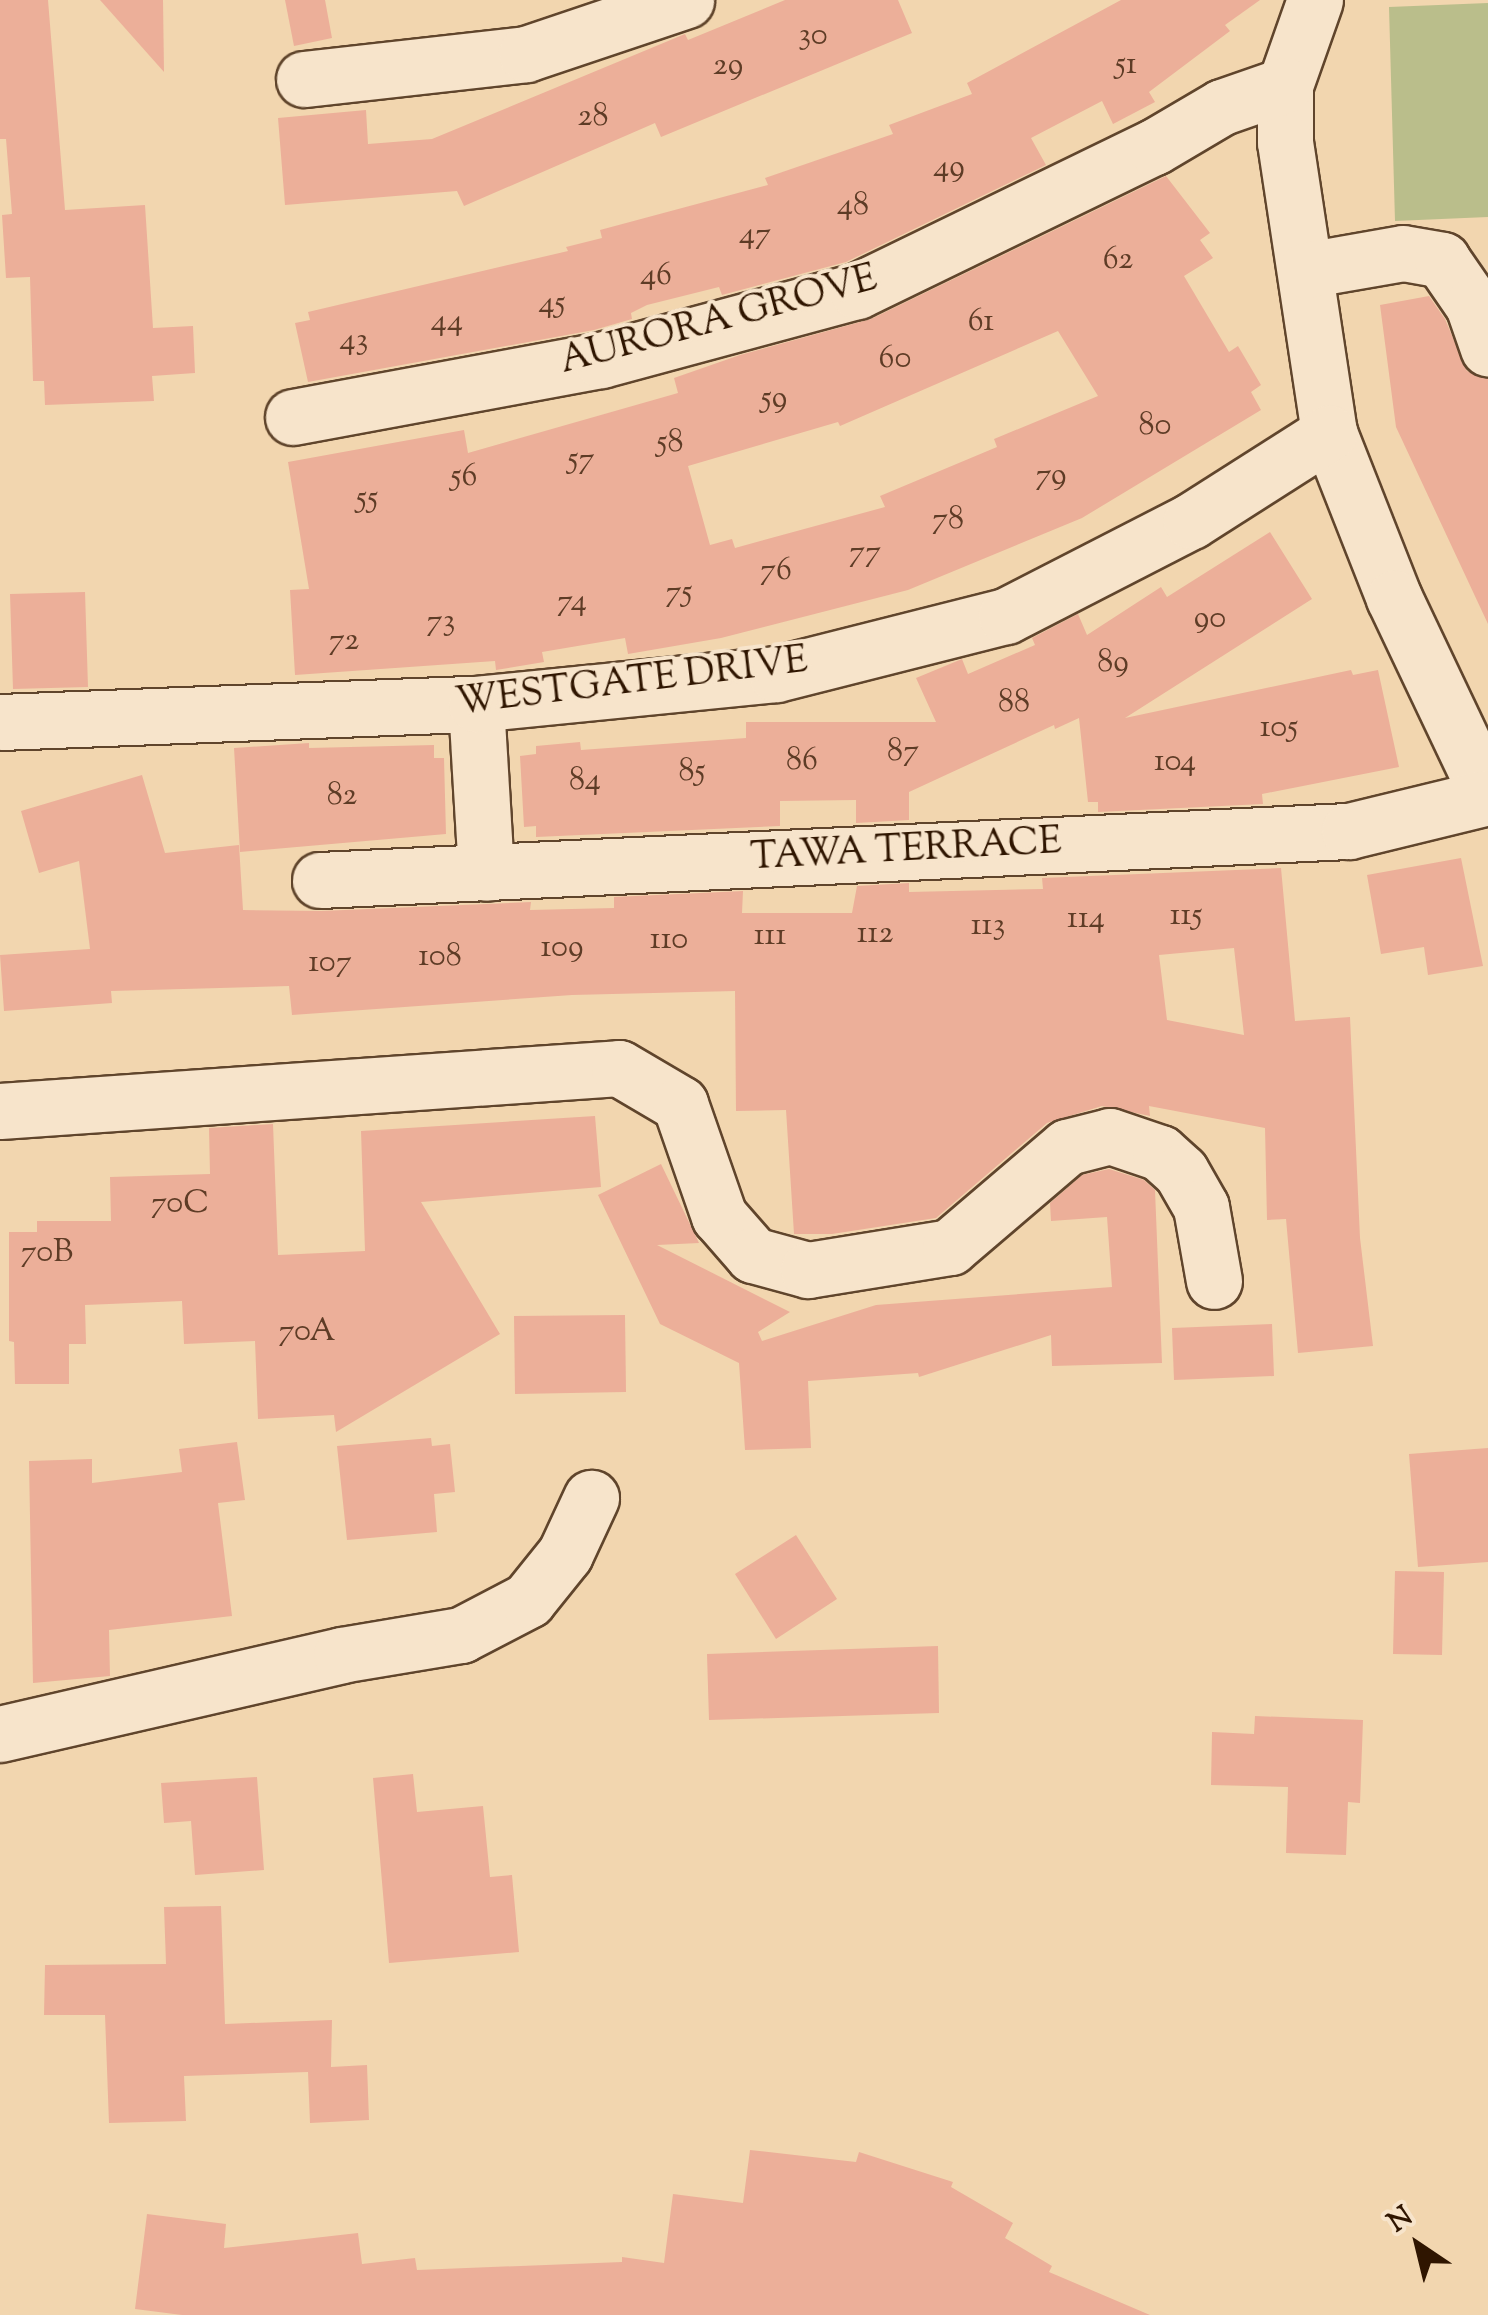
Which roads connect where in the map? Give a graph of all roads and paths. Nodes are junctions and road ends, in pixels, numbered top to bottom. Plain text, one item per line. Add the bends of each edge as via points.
1 (686, 0) edge
2 (1315, 0) edge
3 (304, 79) dead end
4 (1285, 85) junction
5 (1306, 270) junction
6 (1488, 348) edge
7 (293, 416) dead end
8 (1329, 433) junction
9 (476, 704) junction
10 (0, 722) edge
11 (1488, 796) edge
12 (486, 872) junction
13 (320, 880) dead end
14 (0, 1111) edge
15 (1214, 1281) dead end
16 (592, 1498) dead end
17 (0, 1734) edge

1 - 3 street via 526,54
2 - 4 street
4 - 5 street via 1285,142
4 - 7 street, AURORA GROVE via 1222,107 857,292 601,360
5 - 6 street via 1403,254 1442,260 1473,305
5 - 8 street
8 - 9 street, WESTGATE DRIVE via 1191,522 1006,616 776,674
8 - 11 street via 1394,598
9 - 10 street, WESTGATE DRIVE
9 - 12 street
11 - 12 street, TAWA TERRACE via 1349,831
12 - 13 street, TAWA TERRACE
14 - 15 street via 619,1068 680,1104 720,1216 753,1255 808,1270 950,1247 1067,1147 1110,1136 1160,1154 1181,1172 1202,1208
16 - 17 street via 565,1554 528,1600 461,1635 322,1659

